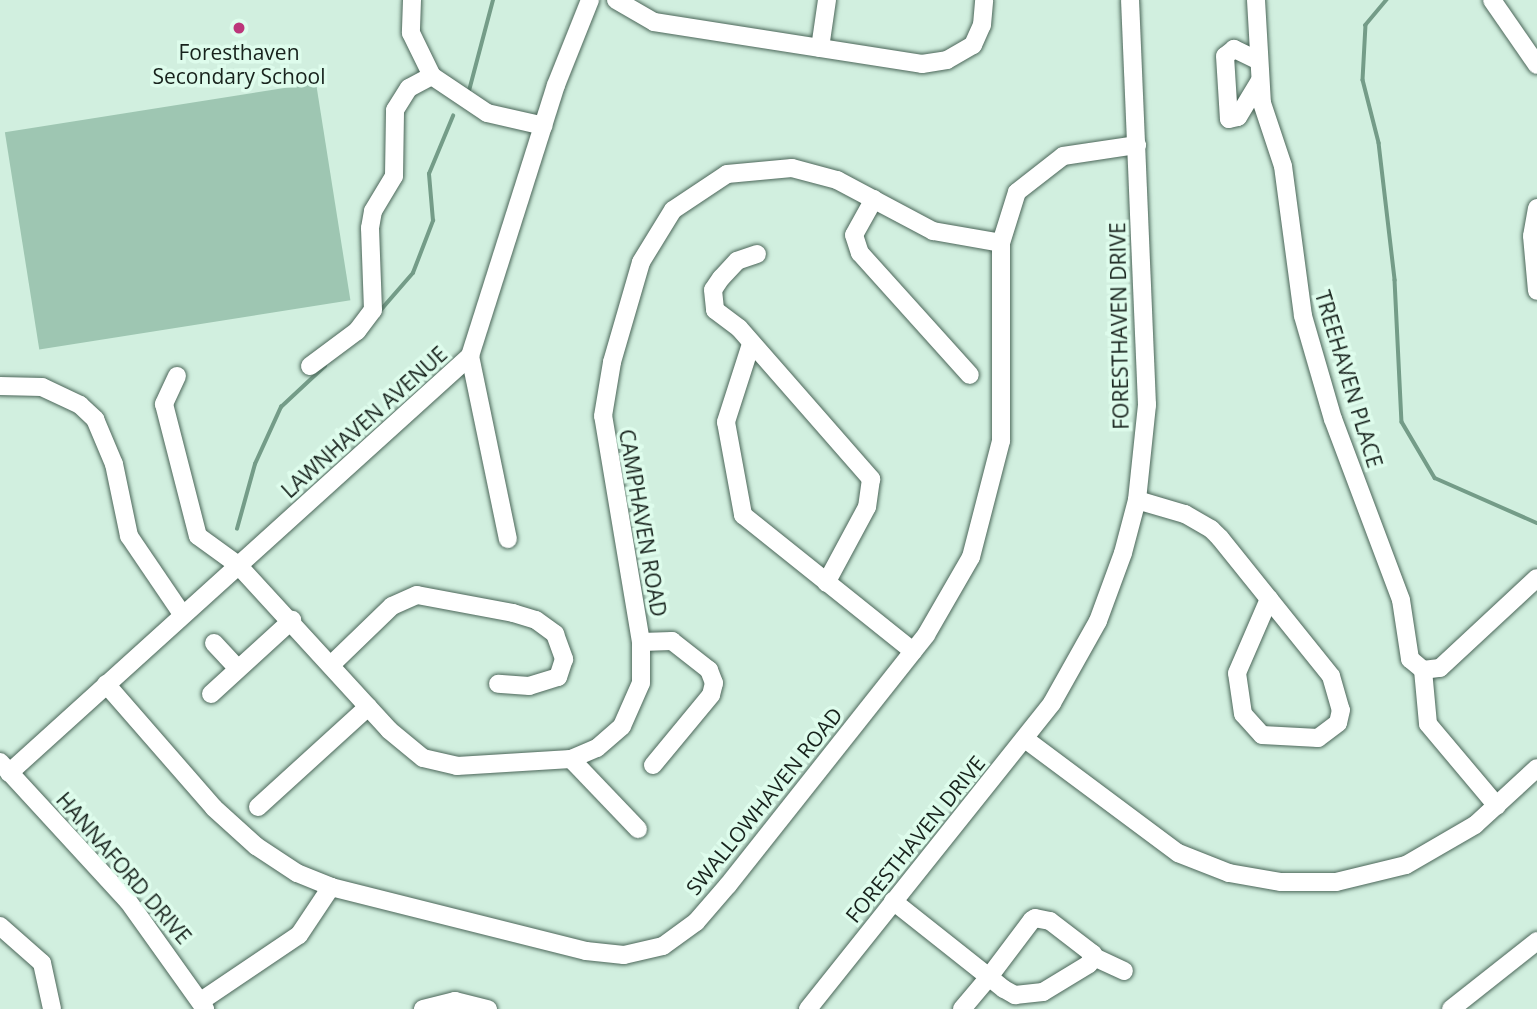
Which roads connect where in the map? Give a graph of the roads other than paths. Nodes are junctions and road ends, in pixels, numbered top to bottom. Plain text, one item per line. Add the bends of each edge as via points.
1 (412, 0) edge
2 (590, 0) edge
3 (616, 0) edge
4 (827, 0) edge
5 (984, 0) edge
6 (1130, 0) edge
7 (1256, 0) edge
8 (1492, 0) edge
9 (820, 48) junction
10 (1259, 61) junction
11 (1537, 65) edge
12 (432, 76) junction
13 (1259, 82) junction
14 (544, 126) junction
15 (1137, 145) junction
16 (874, 199) junction
17 (1537, 208) edge
18 (1000, 243) junction
19 (757, 254) dead end
20 (1537, 291) edge
21 (751, 344) junction
22 (470, 356) junction
23 (310, 366) dead end
24 (970, 375) dead end
25 (177, 376) dead end
26 (0, 386) edge
27 (1137, 500) junction
28 (508, 540) dead end
29 (238, 565) junction
30 (1537, 578) edge
31 (826, 583) junction
32 (1269, 599) junction
33 (182, 614) junction
34 (292, 620) junction
35 (640, 642) junction
36 (214, 643) dead end
37 (913, 651) junction
38 (333, 663) junction
39 (238, 669) junction
40 (1426, 671) junction
41 (106, 684) junction
42 (498, 684) dead end
43 (211, 694) dead end
44 (368, 706) junction
45 (1025, 739) junction
46 (571, 759) junction
47 (653, 765) dead end
48 (5, 768) edge
49 (1537, 768) edge
50 (1497, 806) junction
51 (258, 807) dead end
52 (638, 829) dead end
53 (331, 887) junction
54 (893, 901) junction
55 (0, 926) edge
56 (1537, 941) edge
57 (1094, 957) junction
58 (1124, 971) dead end
59 (989, 977) junction
60 (203, 1005) edge
61 (52, 1009) edge
62 (423, 1009) edge
63 (488, 1009) edge
64 (808, 1009) edge
65 (962, 1009) edge
66 (1451, 1009) edge

1 - 12 street via 411,33
2 - 14 street, LAWNHAVEN AVENUE
3 - 9 street via 654,22
4 - 9 street
5 - 9 street via 982,26 973,45 947,60 922,64
6 - 15 street, FORESTHAVEN DRIVE
7 - 10 street, TREEHAVEN PLACE
8 - 11 street
10 - 13 street, TREEHAVEN PLACE
10 - 13 street via 1234,49 1225,56 1229,119 1238,117
12 - 14 street via 487,113
12 - 23 street via 409,88 395,110 394,176 373,211 370,228 373,310 357,331
13 - 40 street, TREEHAVEN PLACE via 1287,186 1306,328 1333,419 1401,600 1406,650
14 - 22 street, LAWNHAVEN AVENUE
15 - 18 street, SWALLOWHAVEN ROAD via 1081,151 1050,163 1017,192
15 - 27 street, FORESTHAVEN DRIVE via 1147,405
16 - 18 street, CAMPHAVEN ROAD via 933,231
16 - 24 street via 854,235 860,253
16 - 35 street, CAMPHAVEN ROAD via 836,180 792,168 749,169 692,192 650,242 612,362 603,416
17 - 20 street via 1532,236
18 - 37 street, SWALLOWHAVEN ROAD via 1004,399 993,486 971,557
19 - 21 street via 731,266 712,299 715,310
21 - 31 street via 726,422 739,505 746,522
21 - 31 street via 860,460 871,479 867,507
22 - 28 street
22 - 29 street, LAWNHAVEN AVENUE
25 - 29 street, CAMPHAVEN ROAD via 164,404 190,522 206,544
26 - 33 street via 42,387 80,405 95,419 114,464 129,536
27 - 32 street via 1185,514 1211,529
27 - 45 street, FORESTHAVEN DRIVE via 1098,621
29 - 33 street, LAWNHAVEN AVENUE
29 - 34 street, CAMPHAVEN ROAD
30 - 40 street via 1460,651
31 - 37 street
32 - 32 street via 1237,673 1243,714 1262,734 1318,738 1338,723 1337,687
33 - 41 street, LAWNHAVEN AVENUE
34 - 38 street, CAMPHAVEN ROAD
34 - 39 street
35 - 46 street, CAMPHAVEN ROAD via 642,683 631,714 610,739
35 - 47 street via 672,641 709,670 714,683 711,695
36 - 39 street
37 - 53 street, SWALLOWHAVEN ROAD via 728,885 696,922 663,946 624,955 586,951
38 - 42 street via 392,606 417,595 513,613 536,620 555,634 564,659 558,677 528,686
38 - 44 street, CAMPHAVEN ROAD
39 - 43 street
40 - 50 street via 1428,724
41 - 48 street, LAWNHAVEN AVENUE
41 - 53 street, SWALLOWHAVEN ROAD via 233,827 297,873
44 - 46 street, CAMPHAVEN ROAD via 410,749 437,762
44 - 51 street
45 - 50 street via 1178,853 1229,873 1281,882 1336,882 1406,865 1452,841
45 - 54 street, FORESTHAVEN DRIVE
46 - 52 street
48 - 60 street, HANNAFORD DRIVE via 128,901
49 - 50 street
53 - 60 street via 299,935
54 - 59 street
54 - 64 street, FORESTHAVEN DRIVE
55 - 61 street via 42,963
56 - 66 street
57 - 58 street
57 - 59 street via 1035,995 1015,995
57 - 59 street via 1049,921 1035,918
59 - 65 street
62 - 63 street via 455,1002

